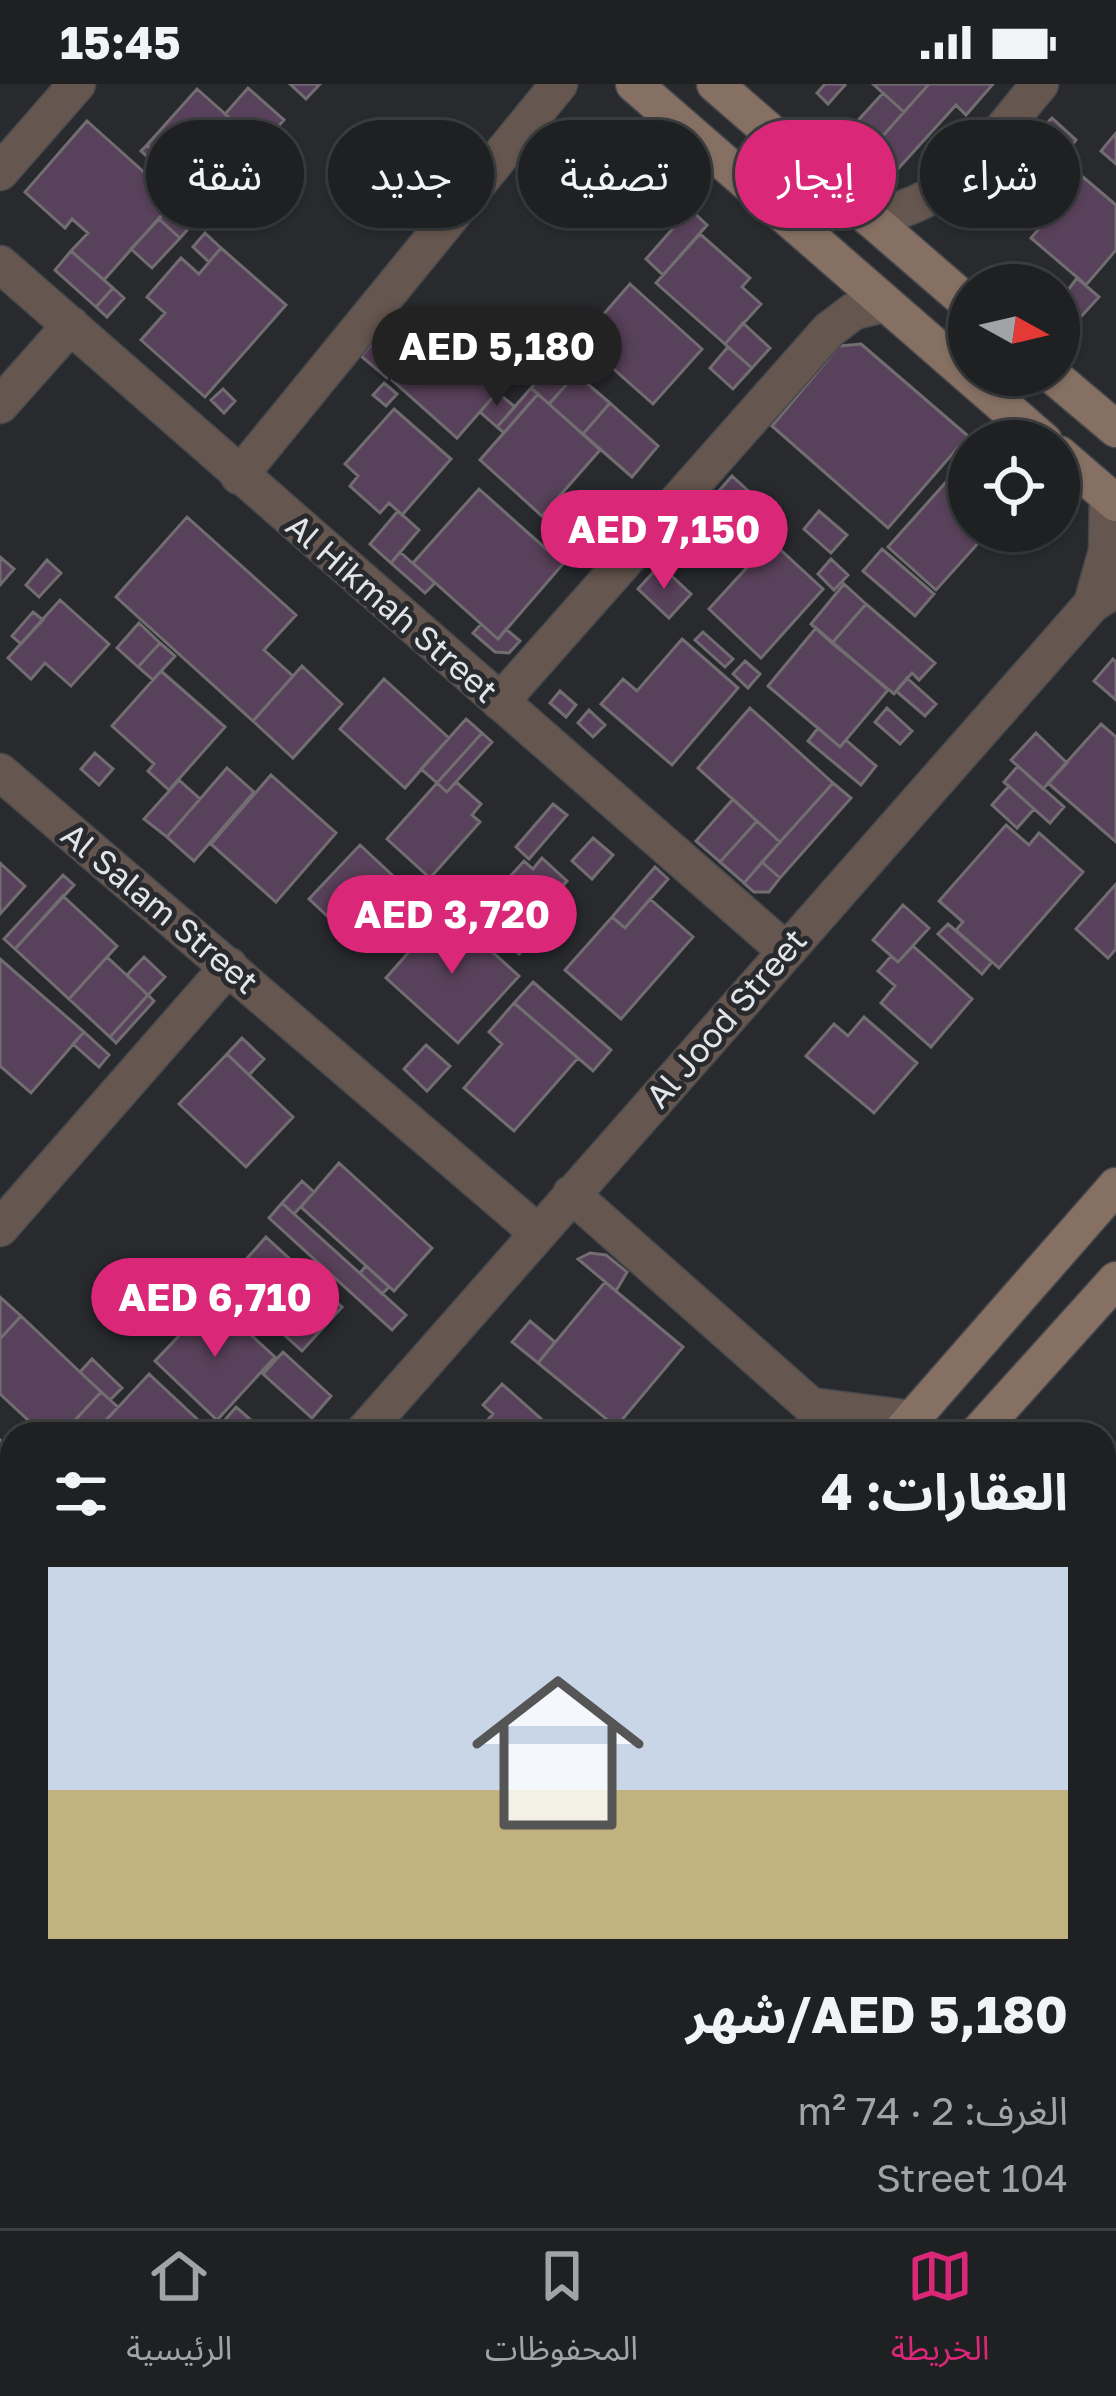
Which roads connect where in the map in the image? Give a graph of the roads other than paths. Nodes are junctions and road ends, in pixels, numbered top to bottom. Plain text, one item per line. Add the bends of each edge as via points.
1 (77, 84) edge
2 (559, 84) edge
3 (634, 84) edge
4 (716, 84) edge
5 (1040, 84) edge
6 (757, 120) edge
7 (0, 172) edge
8 (896, 213) edge
9 (881, 228) edge
10 (0, 264) edge
11 (948, 286) edge
12 (884, 304) junction
13 (71, 325) junction
14 (1077, 396) edge
15 (0, 405) edge
16 (1019, 420) edge
17 (1116, 429) edge
18 (1080, 472) edge
19 (239, 476) junction
20 (1112, 500) edge
21 (1104, 597) edge
22 (500, 702) junction
23 (0, 772) edge
24 (786, 950) junction
25 (229, 966) junction
26 (1116, 1186) edge
27 (571, 1194) junction
28 (0, 1228) edge
29 (537, 1232) junction
30 (1116, 1280) edge
31 (1024, 1292) junction
32 (1030, 1379) junction
33 (818, 1420) edge
34 (372, 1422) edge
35 (910, 1422) edge
36 (989, 1422) edge

1 - 7 street
2 - 19 street
3 - 12 street
4 - 6 street
5 - 8 street via 946,190
9 - 11 street
10 - 13 street, Al Hikmah Street
12 - 16 street
12 - 22 street via 854,311 829,330
13 - 15 street
13 - 19 street, Al Hikmah Street
14 - 17 street
18 - 20 street
19 - 22 street, Al Hikmah Street
20 - 21 street, Al Jood Street
21 - 24 street, Al Jood Street
22 - 24 street, Al Hikmah Street
23 - 25 street, Al Salam Street
24 - 27 street, Al Jood Street
25 - 28 street
25 - 29 street, Al Salam Street
26 - 31 street
27 - 29 street, Al Jood Street
27 - 33 street
29 - 34 street, Al Jood Street
30 - 32 street
31 - 32 street via 1054,1317
31 - 35 street
32 - 36 street

